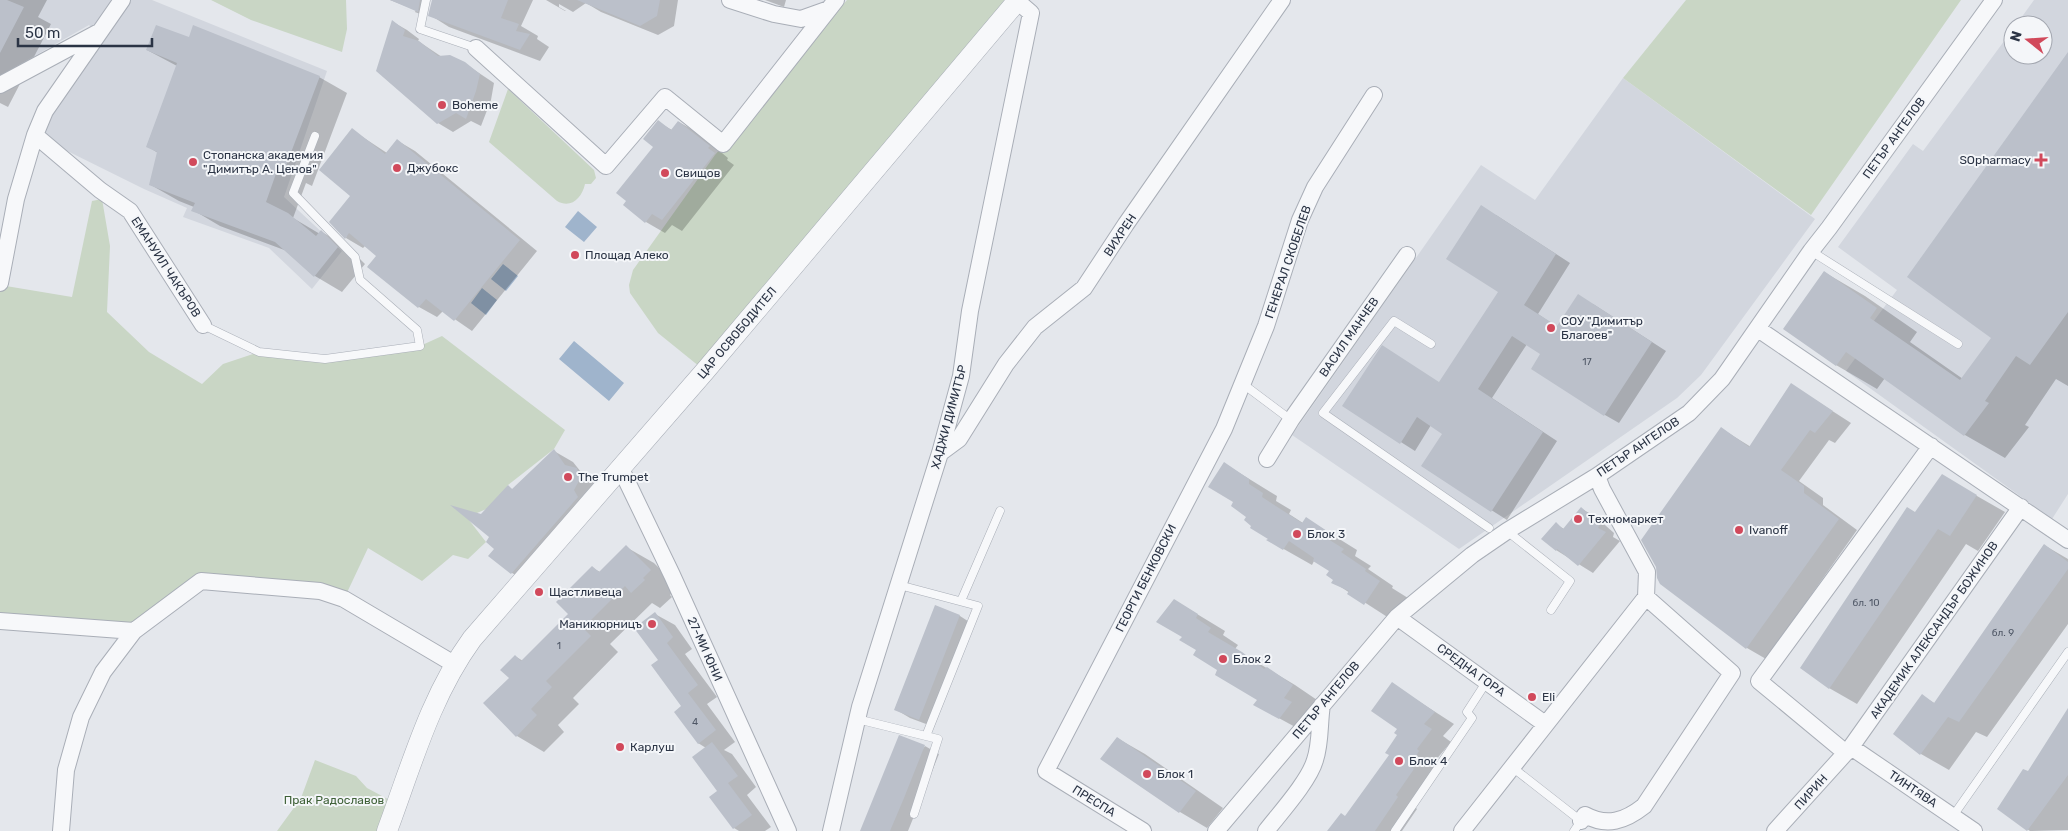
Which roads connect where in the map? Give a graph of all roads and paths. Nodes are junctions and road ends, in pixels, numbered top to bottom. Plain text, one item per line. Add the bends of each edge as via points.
1 (122, 0) edge
2 (426, 0) edge
3 (730, 0) edge
4 (1018, 0) edge
5 (1282, 0) edge
6 (1994, 0) edge
7 (833, 5) edge
8 (777, 7) edge
9 (99, 32) junction
10 (476, 48) joint
11 (0, 85) edge
12 (1374, 95) dead end
13 (35, 135) junction
14 (315, 136) dead end
15 (1811, 251) junction
16 (1407, 255) dead end
17 (0, 283) edge
18 (203, 325) joint
19 (1758, 329) junction
20 (1431, 344) dead end
21 (1958, 344) dead end
22 (1244, 384) junction
23 (1291, 420) junction
24 (1931, 446) junction
25 (940, 453) junction
26 (1267, 459) dead end
27 (620, 467) junction
28 (1597, 476) junction
29 (2021, 507) junction
30 (1000, 511) dead end
31 (1489, 528) dead end
32 (1507, 531) junction
33 (2068, 540) edge
34 (899, 585) junction
35 (1646, 596) junction
36 (961, 601) junction
37 (1551, 610) dead end
38 (1397, 617) junction
39 (0, 621) edge
40 (134, 631) junction
41 (2068, 652) edge
42 (454, 664) junction
43 (1487, 682) junction
44 (1322, 705) junction
45 (858, 719) junction
46 (1546, 724) junction
47 (926, 736) junction
48 (1849, 750) junction
49 (1512, 767) junction
50 (1046, 771) joint
51 (914, 814) dead end
52 (1953, 816) junction
53 (1577, 826) edge
54 (1222, 828) edge
55 (61, 831) edge
56 (387, 831) edge
57 (788, 831) edge
58 (831, 831) edge
59 (1142, 831) edge
60 (1266, 831) edge
61 (1395, 831) edge
62 (1462, 831) edge
63 (1775, 831) edge
64 (1974, 831) edge

1 - 9 street
2 - 10 lane via 420,29
3 - 8 street
4 - 25 street, ХАДЖИ ДИМИТЪР via 1031,13 970,311 961,376
4 - 27 street, ЦАР ОСВОБОДИТЕЛ
5 - 25 street, ВИХРЕН via 1084,288 1035,327 1006,364 959,439
6 - 15 street, ПЕТЪР АНГЕЛОВ
7 - 8 street via 801,19
7 - 10 street via 723,144 664,97 606,166
9 - 11 street
9 - 13 street via 45,111
12 - 22 street, ГЕНЕРАЛ СКОБЕЛЕВ via 1315,187 1300,220
13 - 17 street via 16,199
13 - 18 street, ЕМАНУИЛ ЧАКЪРОВ via 130,211
14 - 18 lane via 293,193 355,257 360,280 417,330 420,346 325,359 259,352
15 - 19 street, ПЕТЪР АНГЕЛОВ
15 - 21 lane
16 - 23 street, ВАСИЛ МАНЧЕВ
19 - 24 street
19 - 28 street, ПЕТЪР АНГЕЛОВ via 1722,379 1689,413
20 - 31 lane via 1394,321 1323,413
22 - 23 lane
22 - 50 street, ГЕОРГИ БЕНКОВСКИ via 1224,429
23 - 26 street, ВАСИЛ МАНЧЕВ
24 - 29 street
24 - 48 street, ТИНТЯВА via 1759,681
25 - 34 street, ХАДЖИ ДИМИТЪР
27 - 42 street, ЦАР ОСВОБОДИТЕЛ
27 - 57 street, 27-МИ ЮНИ
28 - 32 street, ПЕТЪР АНГЕЛОВ
28 - 35 street via 1647,572
29 - 33 street
29 - 48 street, АКАДЕМИК АЛЕКСАНДЪР БОЖИНОВ
30 - 36 lane
32 - 37 lane via 1570,581
32 - 38 street, ПЕТЪР АНГЕЛОВ via 1472,555
34 - 36 lane
34 - 45 street, ХАДЖИ ДИМИТЪР
35 - 46 street
35 - 53 street via 1732,673 1644,806 1622,820 1598,822 1585,814
36 - 47 lane via 978,606
38 - 43 street, СРЕДНА ГОРА
38 - 44 street, ПЕТЪР АНГЕЛОВ
39 - 40 street
40 - 42 street via 201,581 320,592 344,599
40 - 55 street via 103,672 81,717 66,770
41 - 52 lane
42 - 56 street, ЦАР ОСВОБОДИТЕЛ via 436,699
43 - 46 street, СРЕДНА ГОРА
43 - 61 lane via 1467,712 1472,718
44 - 54 street, ПЕТЪР АНГЕЛОВ
44 - 60 street via 1315,762
45 - 47 lane
45 - 58 street, ХАДЖИ ДИМИТЪР
46 - 49 street
47 - 51 lane via 938,739
48 - 52 street, ТИНТЯВА
48 - 63 street, ПИРИН
49 - 53 lane
49 - 62 street
50 - 59 street, ПРЕСПА
52 - 64 street, ТИНТЯВА

